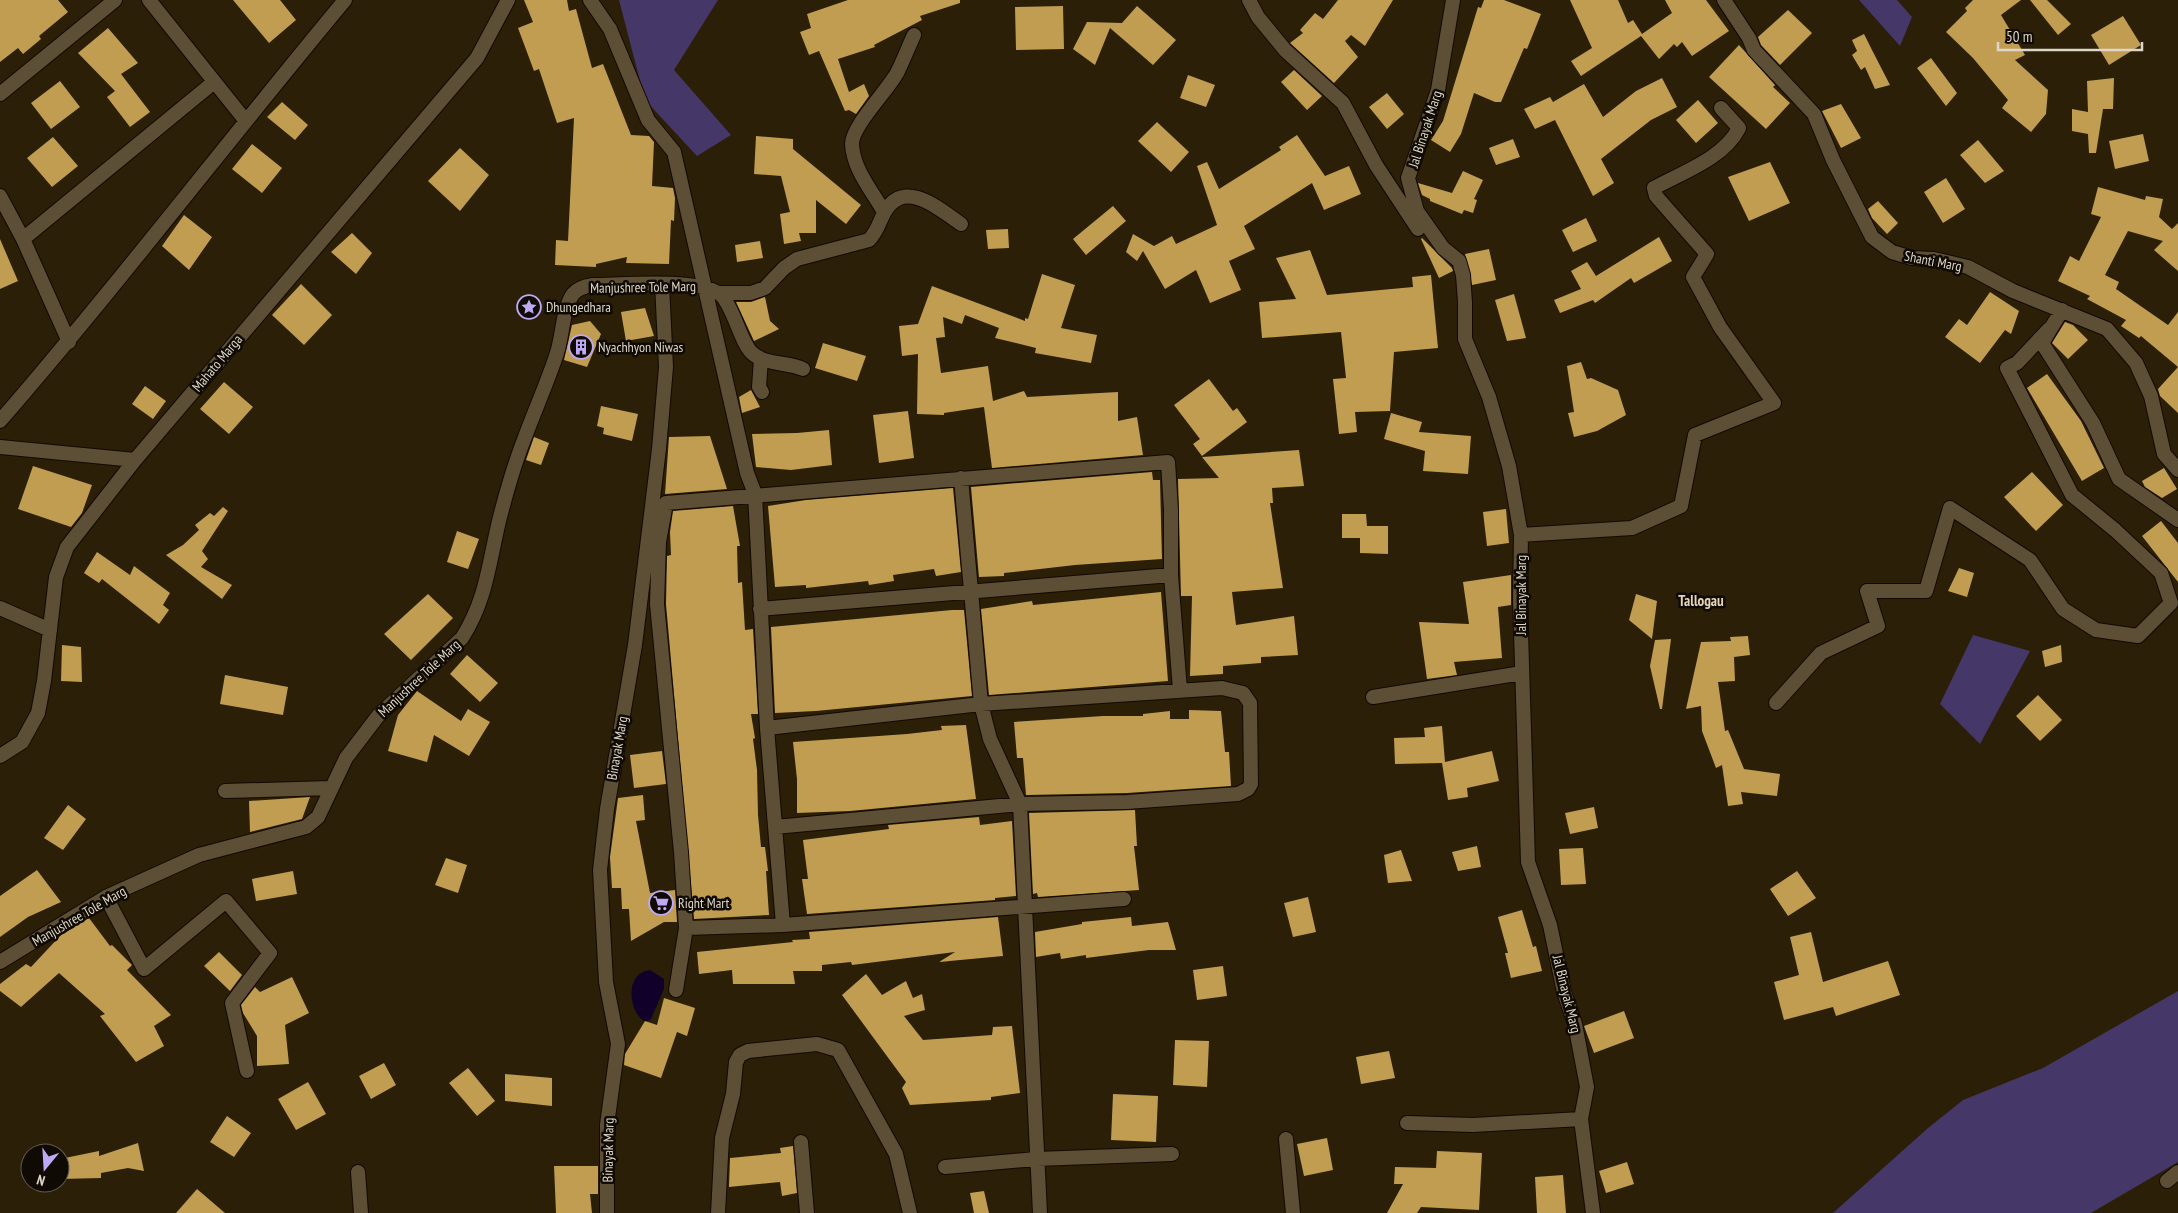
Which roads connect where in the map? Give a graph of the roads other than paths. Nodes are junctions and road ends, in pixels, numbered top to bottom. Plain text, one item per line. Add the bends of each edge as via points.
1 (115, 0) edge
2 (150, 0) edge
3 (345, 0) edge
4 (508, 0) edge
5 (590, 0) edge
6 (1250, 0) edge
7 (1453, 0) edge
8 (1724, 0) edge
9 (914, 35) dead end
10 (214, 82) junction
11 (0, 94) edge
12 (1722, 108) dead end
13 (245, 120) junction
14 (0, 196) edge
15 (884, 212) junction
16 (961, 224) dead end
17 (23, 239) junction
18 (1443, 248) junction
19 (662, 284) junction
20 (705, 286) junction
21 (718, 293) junction
22 (2062, 310) junction
23 (2049, 329) junction
24 (69, 342) junction
25 (761, 359) junction
26 (803, 369) dead end
27 (762, 392) dead end
28 (0, 421) edge
29 (0, 447) edge
30 (135, 460) junction
31 (2178, 470) edge
32 (961, 478) junction
33 (755, 494) junction
34 (2178, 520) edge
35 (1521, 536) junction
36 (1171, 575) junction
37 (970, 591) junction
38 (0, 608) edge
39 (760, 609) junction
40 (50, 630) junction
41 (1522, 673) junction
42 (1180, 690) junction
43 (1373, 697) dead end
44 (981, 704) junction
45 (1776, 704) dead end
46 (767, 728) junction
47 (0, 756) edge
48 (331, 788) junction
49 (225, 791) dead end
50 (1020, 804) junction
51 (775, 827) junction
52 (106, 897) junction
53 (1124, 899) dead end
54 (1026, 906) junction
55 (784, 925) junction
56 (686, 928) junction
57 (0, 962) edge
58 (676, 990) dead end
59 (247, 1071) dead end
60 (1581, 1119) junction
61 (1407, 1123) dead end
62 (1286, 1139) dead end
63 (801, 1142) dead end
64 (1172, 1154) dead end
65 (1036, 1160) junction
66 (945, 1167) dead end
67 (358, 1172) dead end
68 (361, 1213) edge
69 (607, 1213) edge
70 (718, 1213) edge
71 (807, 1213) edge
72 (910, 1213) edge
73 (1040, 1213) edge
74 (1293, 1213) edge
75 (1593, 1213) edge

1 - 11 street
2 - 10 street
3 - 13 street
4 - 30 street, Mahato Marga via 477,58
5 - 20 street via 610,29 648,120 674,152
6 - 18 street via 1258,17 1284,50 1343,103 1376,165 1421,232
7 - 18 street, Jal Binayak Marg via 1438,90 1408,178 1418,211
8 - 22 street, Shanti Marg via 1764,63 1814,114 1872,237 1892,252 1968,267 2013,291
9 - 15 street via 897,73 855,130 852,143 857,167
10 - 13 street
10 - 17 street
12 - 35 street via 1738,128 1732,141 1702,162 1654,188 1656,196 1707,254 1693,277 1720,327 1774,403 1695,435 1681,506 1632,528
13 - 24 street
14 - 17 street
15 - 16 street via 892,203 914,196 928,201
15 - 21 street via 869,240 797,259 764,288 751,292
17 - 24 street
18 - 35 street, Jal Binayak Marg via 1458,261 1463,275 1465,339 1489,398 1509,466
19 - 20 street, Manjushree Tole Marg
19 - 48 street, Manjushree Tole Marg via 586,286 575,292 569,301 560,344 524,438 500,517 488,579 471,623 451,650 378,716 346,758
19 - 69 street, Binayak Marg via 666,367 659,449 635,645 600,870 606,982 618,1044 607,1125
20 - 21 street
20 - 33 street via 746,473
21 - 25 street via 722,295 751,352
22 - 23 street
22 - 31 street, Shanti Marg via 2107,329 2136,363 2151,396 2164,454
23 - 34 street via 2042,343 2093,423 2119,479
23 - 45 street via 2017,363 2007,368 2072,495 2161,573 2171,602 2138,636 2096,630 2063,609 2030,560 1950,508 1926,591 1867,591 1878,626 1821,653
24 - 28 street
25 - 26 street
25 - 27 street via 759,387
29 - 30 street
30 - 40 street, Mahato Marga via 67,547 56,578
32 - 33 street
32 - 36 street via 1168,462
32 - 37 street
33 - 39 street
33 - 56 street via 666,504 659,542 658,630
35 - 41 street, Jal Binayak Marg
36 - 37 street
36 - 42 street
37 - 39 street
37 - 44 street
38 - 40 street
39 - 46 street
40 - 47 street, Mahato Marga via 38,713 22,742
41 - 43 street
41 - 60 street, Jal Binayak Marg via 1528,862 1550,925 1564,992 1575,1024 1587,1087
42 - 44 street
42 - 50 street via 1222,688 1248,697 1252,763 1248,789 1238,794 1196,798
44 - 46 street
44 - 50 street via 990,739
46 - 51 street
48 - 49 street
48 - 52 street, Manjushree Tole Marg via 318,817 306,828 199,855
50 - 51 street
50 - 54 street
51 - 55 street
52 - 57 street, Manjushree Tole Marg
52 - 59 street via 144,969 226,901 270,953 232,1004
53 - 54 street
54 - 55 street
54 - 65 street
55 - 56 street
56 - 58 street
60 - 61 street via 1473,1125
60 - 75 street, Jal Binayak Marg
62 - 74 street
63 - 71 street
64 - 65 street
65 - 66 street
65 - 73 street
67 - 68 street
70 - 72 street via 722,1138 740,1055 748,1051 816,1044 838,1050 896,1154

